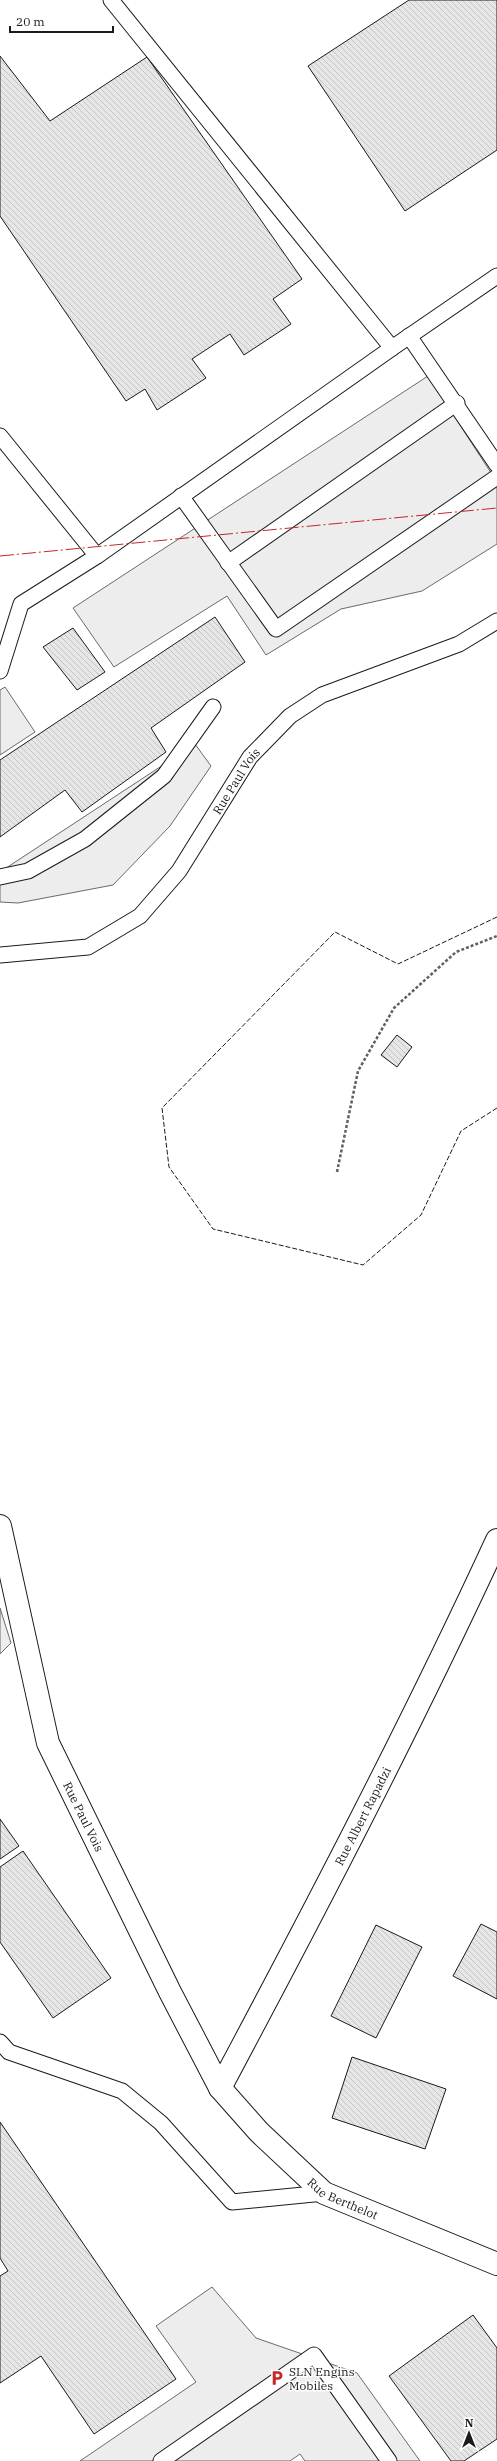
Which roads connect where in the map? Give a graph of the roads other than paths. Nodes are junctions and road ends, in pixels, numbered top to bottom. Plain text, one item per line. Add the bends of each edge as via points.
1 (111, 0) edge
2 (497, 276) edge
3 (409, 336) junction
4 (392, 348) junction
5 (457, 403) junction
6 (0, 436) edge
7 (497, 465) edge
8 (497, 477) edge
9 (181, 496) junction
10 (97, 556) junction
11 (228, 563) junction
12 (497, 621) edge
13 (0, 670) edge
14 (213, 707) dead end
15 (0, 877) edge
16 (0, 955) edge
17 (0, 1526) edge
18 (497, 1540) edge
19 (0, 2042) edge
20 (220, 2088) junction
21 (324, 2192) junction
22 (497, 2264) edge
23 (161, 2461) edge
24 (389, 2461) edge

1 - 4 lane
2 - 3 lane
3 - 4 lane
3 - 5 lane
4 - 9 lane
5 - 7 lane
5 - 11 lane
6 - 10 lane
8 - 11 lane via 276,629
9 - 10 lane
9 - 11 lane
10 - 13 lane via 20,604
12 - 16 lane, Rue Paul Vois via 459,644 322,695 290,716 250,757 179,871 140,916 88,946
14 - 15 lane via 164,776 91,834 28,871
17 - 20 street, Rue Paul Vois via 48,1743
18 - 20 street, Rue Albert Rapadzi via 435,1675 341,1860
19 - 21 lane via 9,2052 122,2090 161,2123 232,2202
20 - 21 street, Rue Berthelot via 259,2132
21 - 22 street, Rue Berthelot
23 - 24 lane via 314,2355

